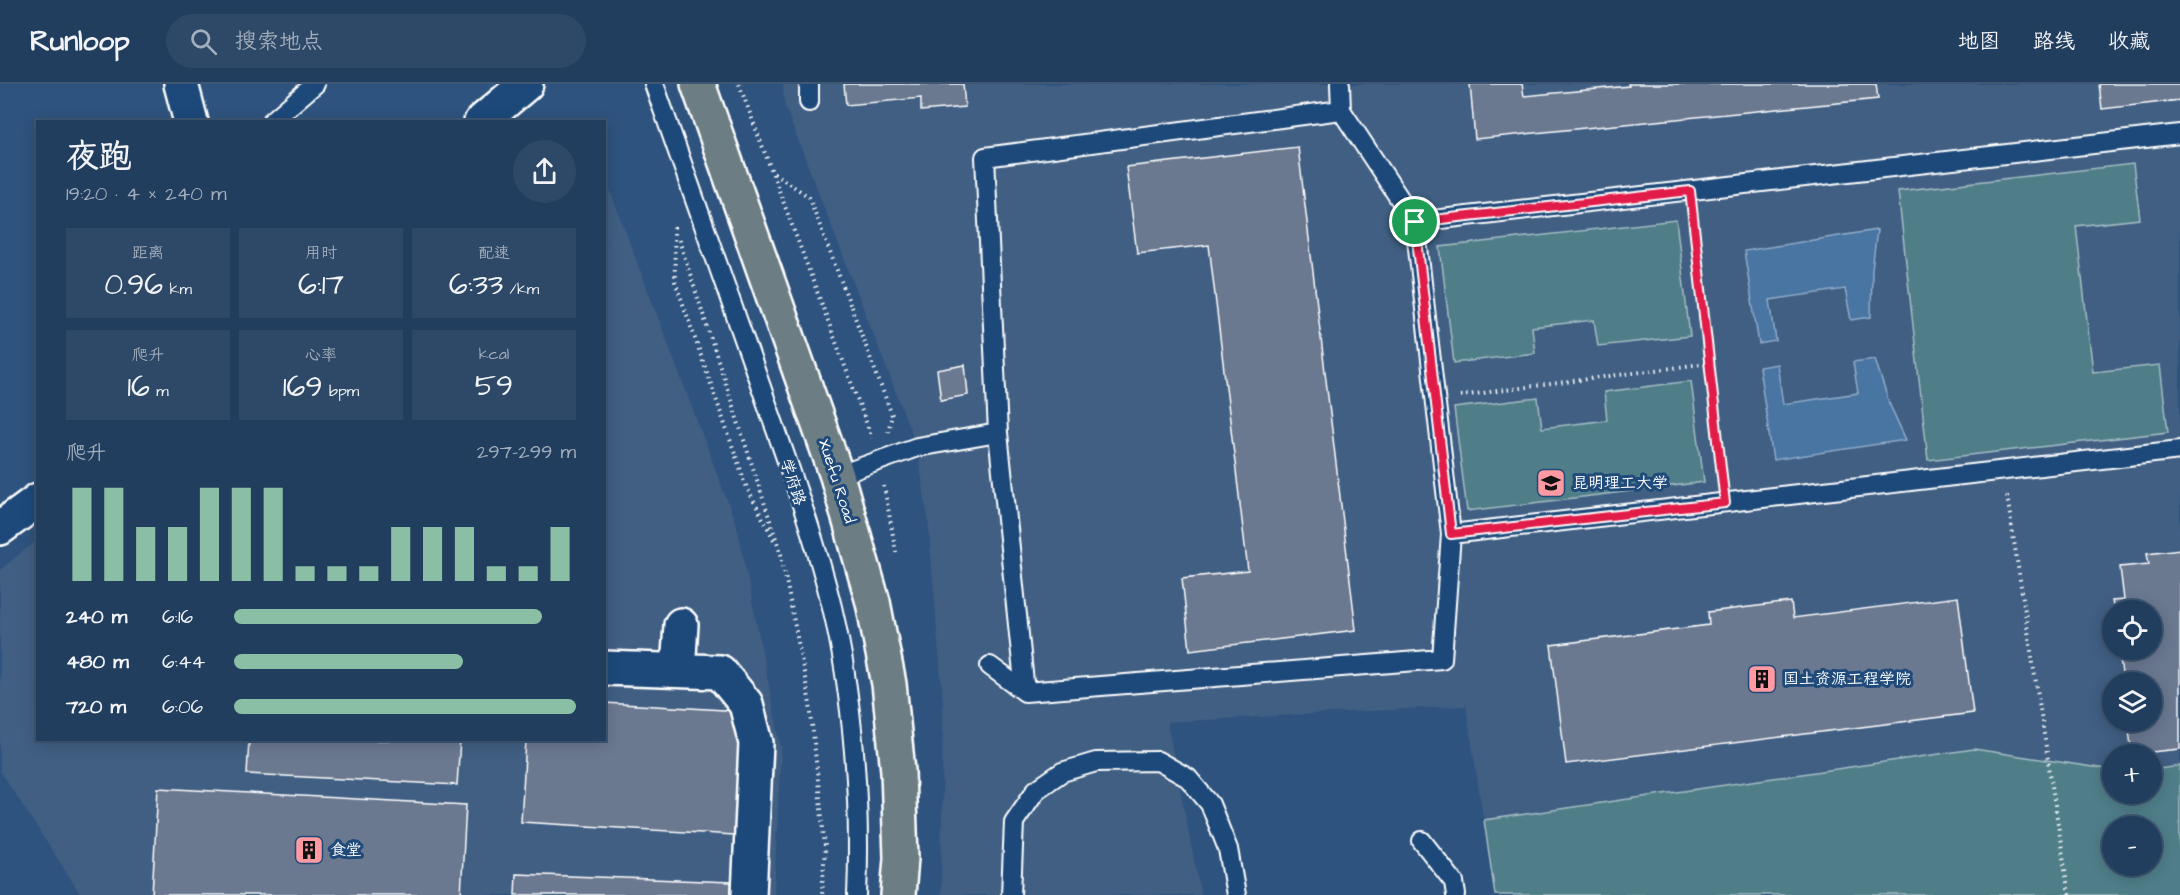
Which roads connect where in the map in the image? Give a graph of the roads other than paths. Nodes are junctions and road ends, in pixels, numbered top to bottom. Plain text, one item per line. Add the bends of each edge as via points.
1 (181, 84) edge
2 (315, 84) edge
3 (526, 84) edge
4 (654, 84) edge
5 (698, 84) edge
6 (1340, 84) edge
7 (1341, 110) junction
8 (190, 120) edge
9 (273, 120) edge
10 (483, 120) edge
11 (2180, 134) edge
12 (1415, 222) junction
13 (998, 433) junction
14 (2180, 450) edge
15 (837, 476) junction
16 (36, 501) edge
17 (0, 528) edge
18 (1451, 534) junction
19 (681, 625) dead end
20 (990, 666) dead end
21 (606, 668) edge
22 (678, 670) junction
23 (1025, 692) junction
24 (1422, 841) dead end
25 (748, 895) edge
26 (857, 895) edge
27 (898, 895) edge
28 (1011, 895) edge
29 (1236, 895) edge
30 (1456, 895) edge

1 - 8 street
2 - 9 lane
3 - 10 street
4 - 26 lane, 学府路 via 772,419 832,607 852,736 857,796
5 - 15 main road, Xuefu Road
6 - 7 lane
7 - 12 lane
7 - 13 lane via 985,157
11 - 12 lane
12 - 18 lane
13 - 15 lane via 917,447
13 - 23 lane
14 - 18 lane
15 - 27 main road, Xuefu Road via 873,602 889,684 898,771
16 - 17 street
18 - 23 lane via 1442,659
19 - 22 street
20 - 23 lane
21 - 22 street
22 - 25 street via 720,672 747,704 756,743
24 - 30 lane via 1454,882
28 - 29 lane via 1014,822 1036,790 1062,772 1096,762 1158,761 1188,778 1210,804 1228,849

